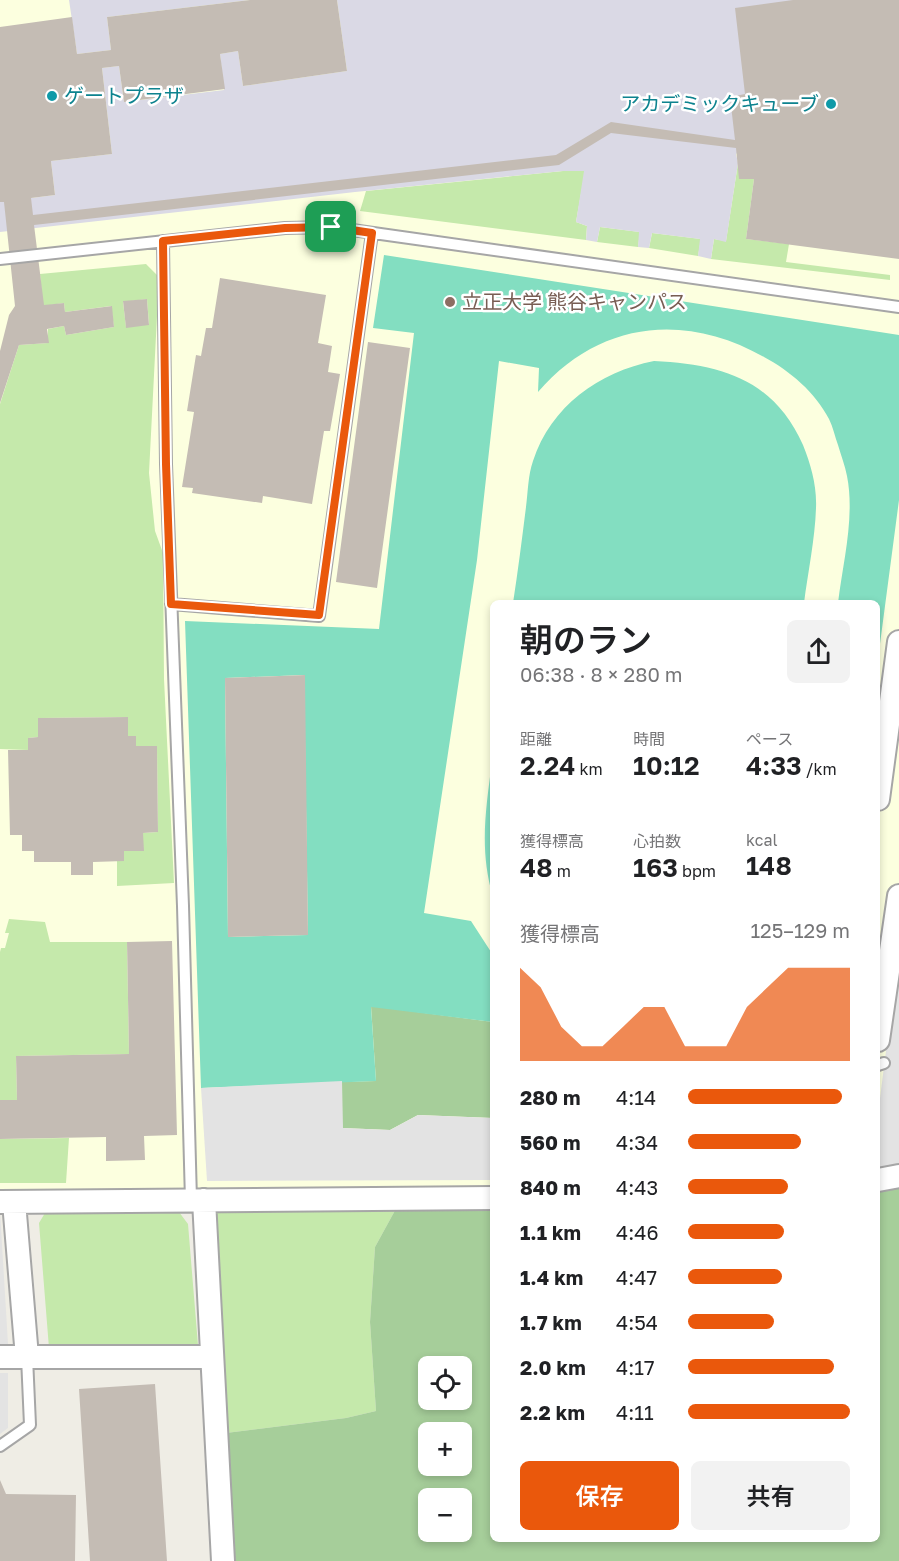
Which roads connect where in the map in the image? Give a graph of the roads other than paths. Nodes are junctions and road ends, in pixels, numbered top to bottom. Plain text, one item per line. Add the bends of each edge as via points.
1 (372, 233) junction
2 (163, 241) junction
3 (0, 259) edge
4 (899, 307) edge
5 (171, 604) junction
6 (899, 642) edge
7 (880, 784) edge
8 (899, 896) edge
9 (880, 1026) edge
10 (899, 1176) edge
11 (880, 1180) edge
12 (490, 1198) edge
13 (197, 1200) junction
14 (7, 1202) edge
15 (212, 1356) junction
16 (0, 1357) edge
17 (27, 1357) junction
18 (0, 1446) edge
19 (223, 1561) edge

1 - 2 lane via 331,227 285,228
1 - 4 lane
1 - 5 lane via 319,615
2 - 3 lane
2 - 5 lane
5 - 13 lane
6 - 7 street
8 - 9 street
10 - 11 street
12 - 13 street
13 - 14 street
13 - 15 street
14 - 17 street
15 - 17 street
15 - 19 street
16 - 17 street
17 - 18 lane via 30,1425

